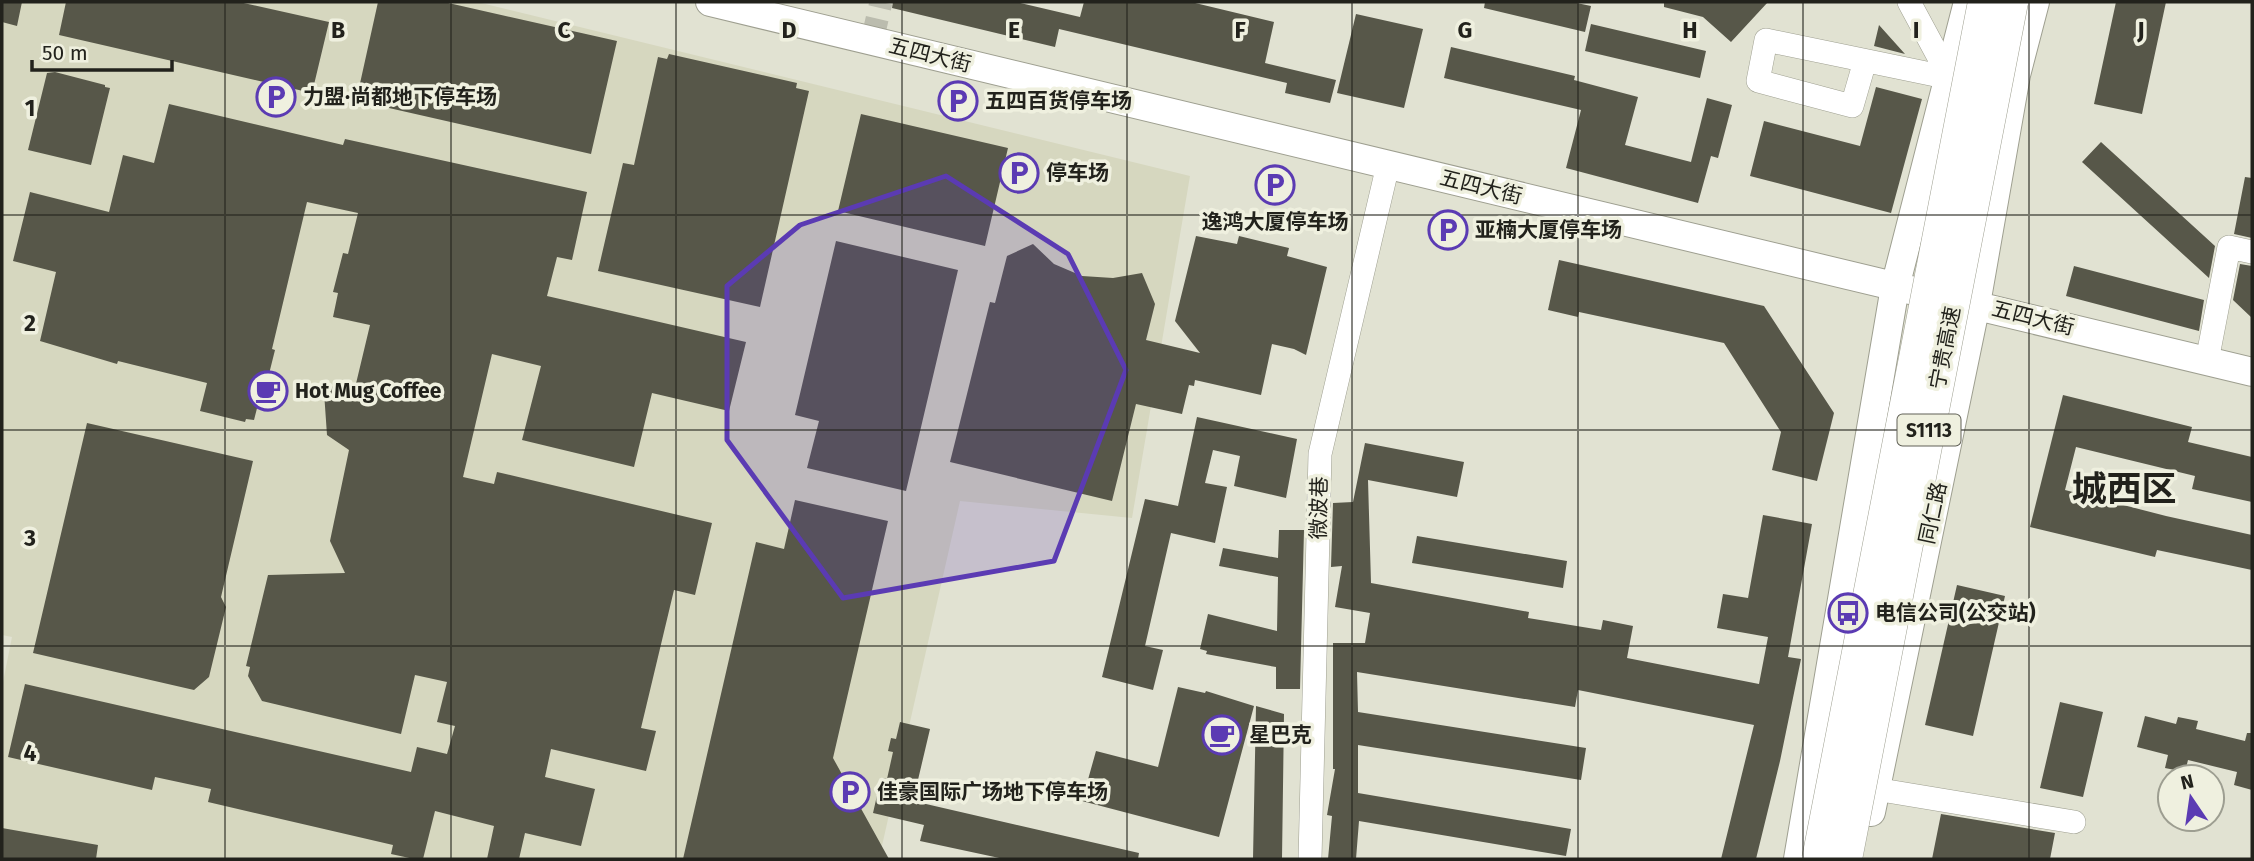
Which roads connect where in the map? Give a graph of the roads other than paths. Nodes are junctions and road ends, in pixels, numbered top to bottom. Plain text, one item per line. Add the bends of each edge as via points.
1 (710, 2) edge
2 (1909, 2) edge
3 (1968, 2) edge
4 (1984, 2) edge
5 (2012, 2) edge
6 (2035, 2) edge
7 (1865, 61) junction
8 (1950, 78) junction
9 (1388, 165) junction
10 (2252, 253) edge
11 (1895, 287) junction
12 (1976, 304) junction
13 (2207, 361) junction
14 (2252, 372) edge
15 (1875, 789) junction
16 (2074, 822) dead end
17 (1310, 859) edge
18 (1798, 859) edge
19 (1818, 859) edge
20 (1846, 859) edge
21 (1861, 859) edge

1 - 9 main road, 五四大街
2 - 8 street
3 - 8 main road
4 - 19 highway, 宁贵高速 / S1113, bridge
5 - 20 highway, 宁贵高速 / S1113, bridge
6 - 12 main road, 同仁路 via 2016,75
7 - 7 street via 1766,40 1758,81 1852,106
7 - 8 street
8 - 11 main road
9 - 11 main road, 五四大街
9 - 17 street, 微波巷 via 1320,454
10 - 13 street via 2230,247
11 - 12 main road, 五四大街
11 - 18 main road
12 - 13 main road, 五四大街
12 - 15 main road, 同仁路
13 - 14 main road, 五四大街
15 - 16 street
15 - 21 main road, 同仁路

